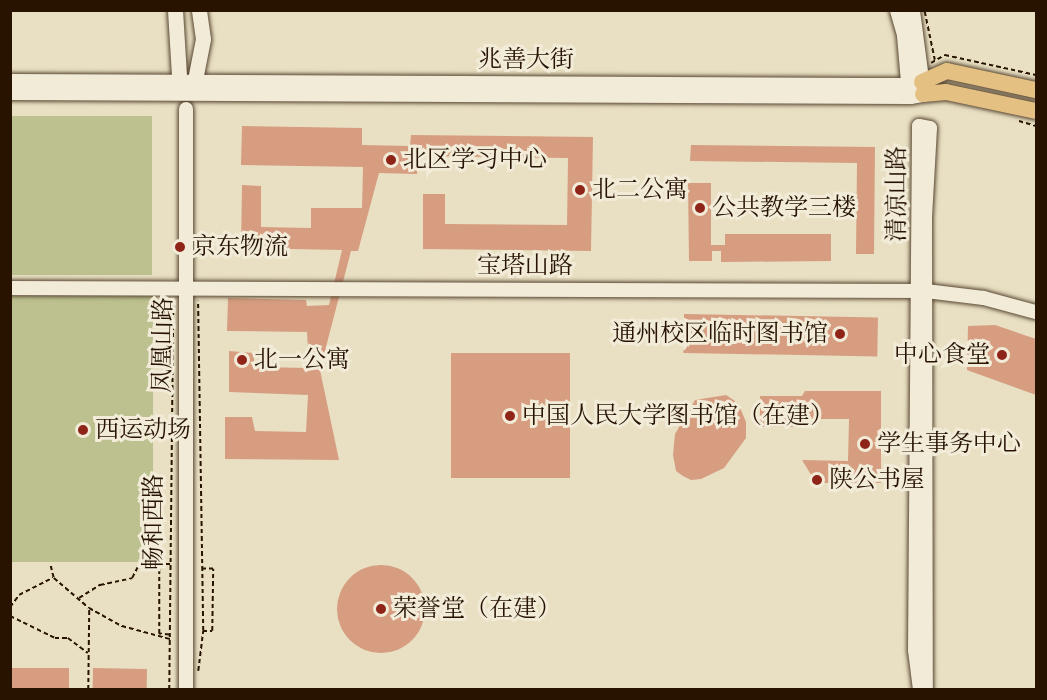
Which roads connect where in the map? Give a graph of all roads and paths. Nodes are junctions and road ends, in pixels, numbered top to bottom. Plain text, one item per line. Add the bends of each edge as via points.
1 (175, 10) edge
2 (199, 10) edge
3 (897, 10) edge
4 (912, 10) edge
5 (925, 10) edge
6 (10, 81) edge
7 (920, 86) junction
8 (186, 88) junction
9 (1036, 90) edge
10 (10, 92) edge
11 (186, 109) dead end
12 (1036, 111) edge
13 (10, 288) edge
14 (192, 289) junction
15 (922, 291) junction
16 (1036, 312) edge
17 (170, 564) junction
18 (51, 566) dead end
19 (138, 566) dead end
20 (202, 569) junction
21 (54, 578) junction
22 (78, 598) junction
23 (10, 607) edge
24 (89, 608) junction
25 (10, 616) edge
26 (203, 631) junction
27 (170, 635) junction
28 (170, 639) junction
29 (88, 653) junction
30 (197, 680) dead end
31 (88, 690) edge
32 (170, 690) edge
33 (186, 690) edge
34 (920, 690) edge
35 (926, 690) edge

1 - 8 main road
2 - 8 main road via 203,39
3 - 7 main road
4 - 7 main road
5 - 7 path
6 - 8 main road, 兆善大街
7 - 8 main road, 兆善大街
7 - 9 main road, 兆善大街 via 947,71
7 - 12 main road, 兆善大街
8 - 10 main road, 兆善大街
11 - 14 street, 凤凰山路
13 - 14 street, 宝塔山路
14 - 15 street, 宝塔山路
14 - 17 path, 畅和西路 via 172,303
14 - 20 path, 畅和西路
14 - 33 street, 凤凰山路
15 - 15 street, 清凉山路 via 930,128 920,126
15 - 16 street, 宝塔山路 via 984,298
15 - 34 street, 清凉山路 via 915,650
15 - 35 street, 清凉山路
17 - 27 path, 畅和西路
17 - 27 path via 159,564 159,634
18 - 21 path
19 - 22 path via 132,578 100,585
20 - 26 path, 畅和西路
20 - 26 path via 213,569 212,631
21 - 22 path
21 - 23 path via 19,595
22 - 24 path
24 - 28 path via 122,626
24 - 29 path
25 - 29 path via 55,638 68,638
26 - 30 path, 畅和西路
27 - 28 path, 畅和西路
28 - 32 path, 畅和西路
29 - 31 path

